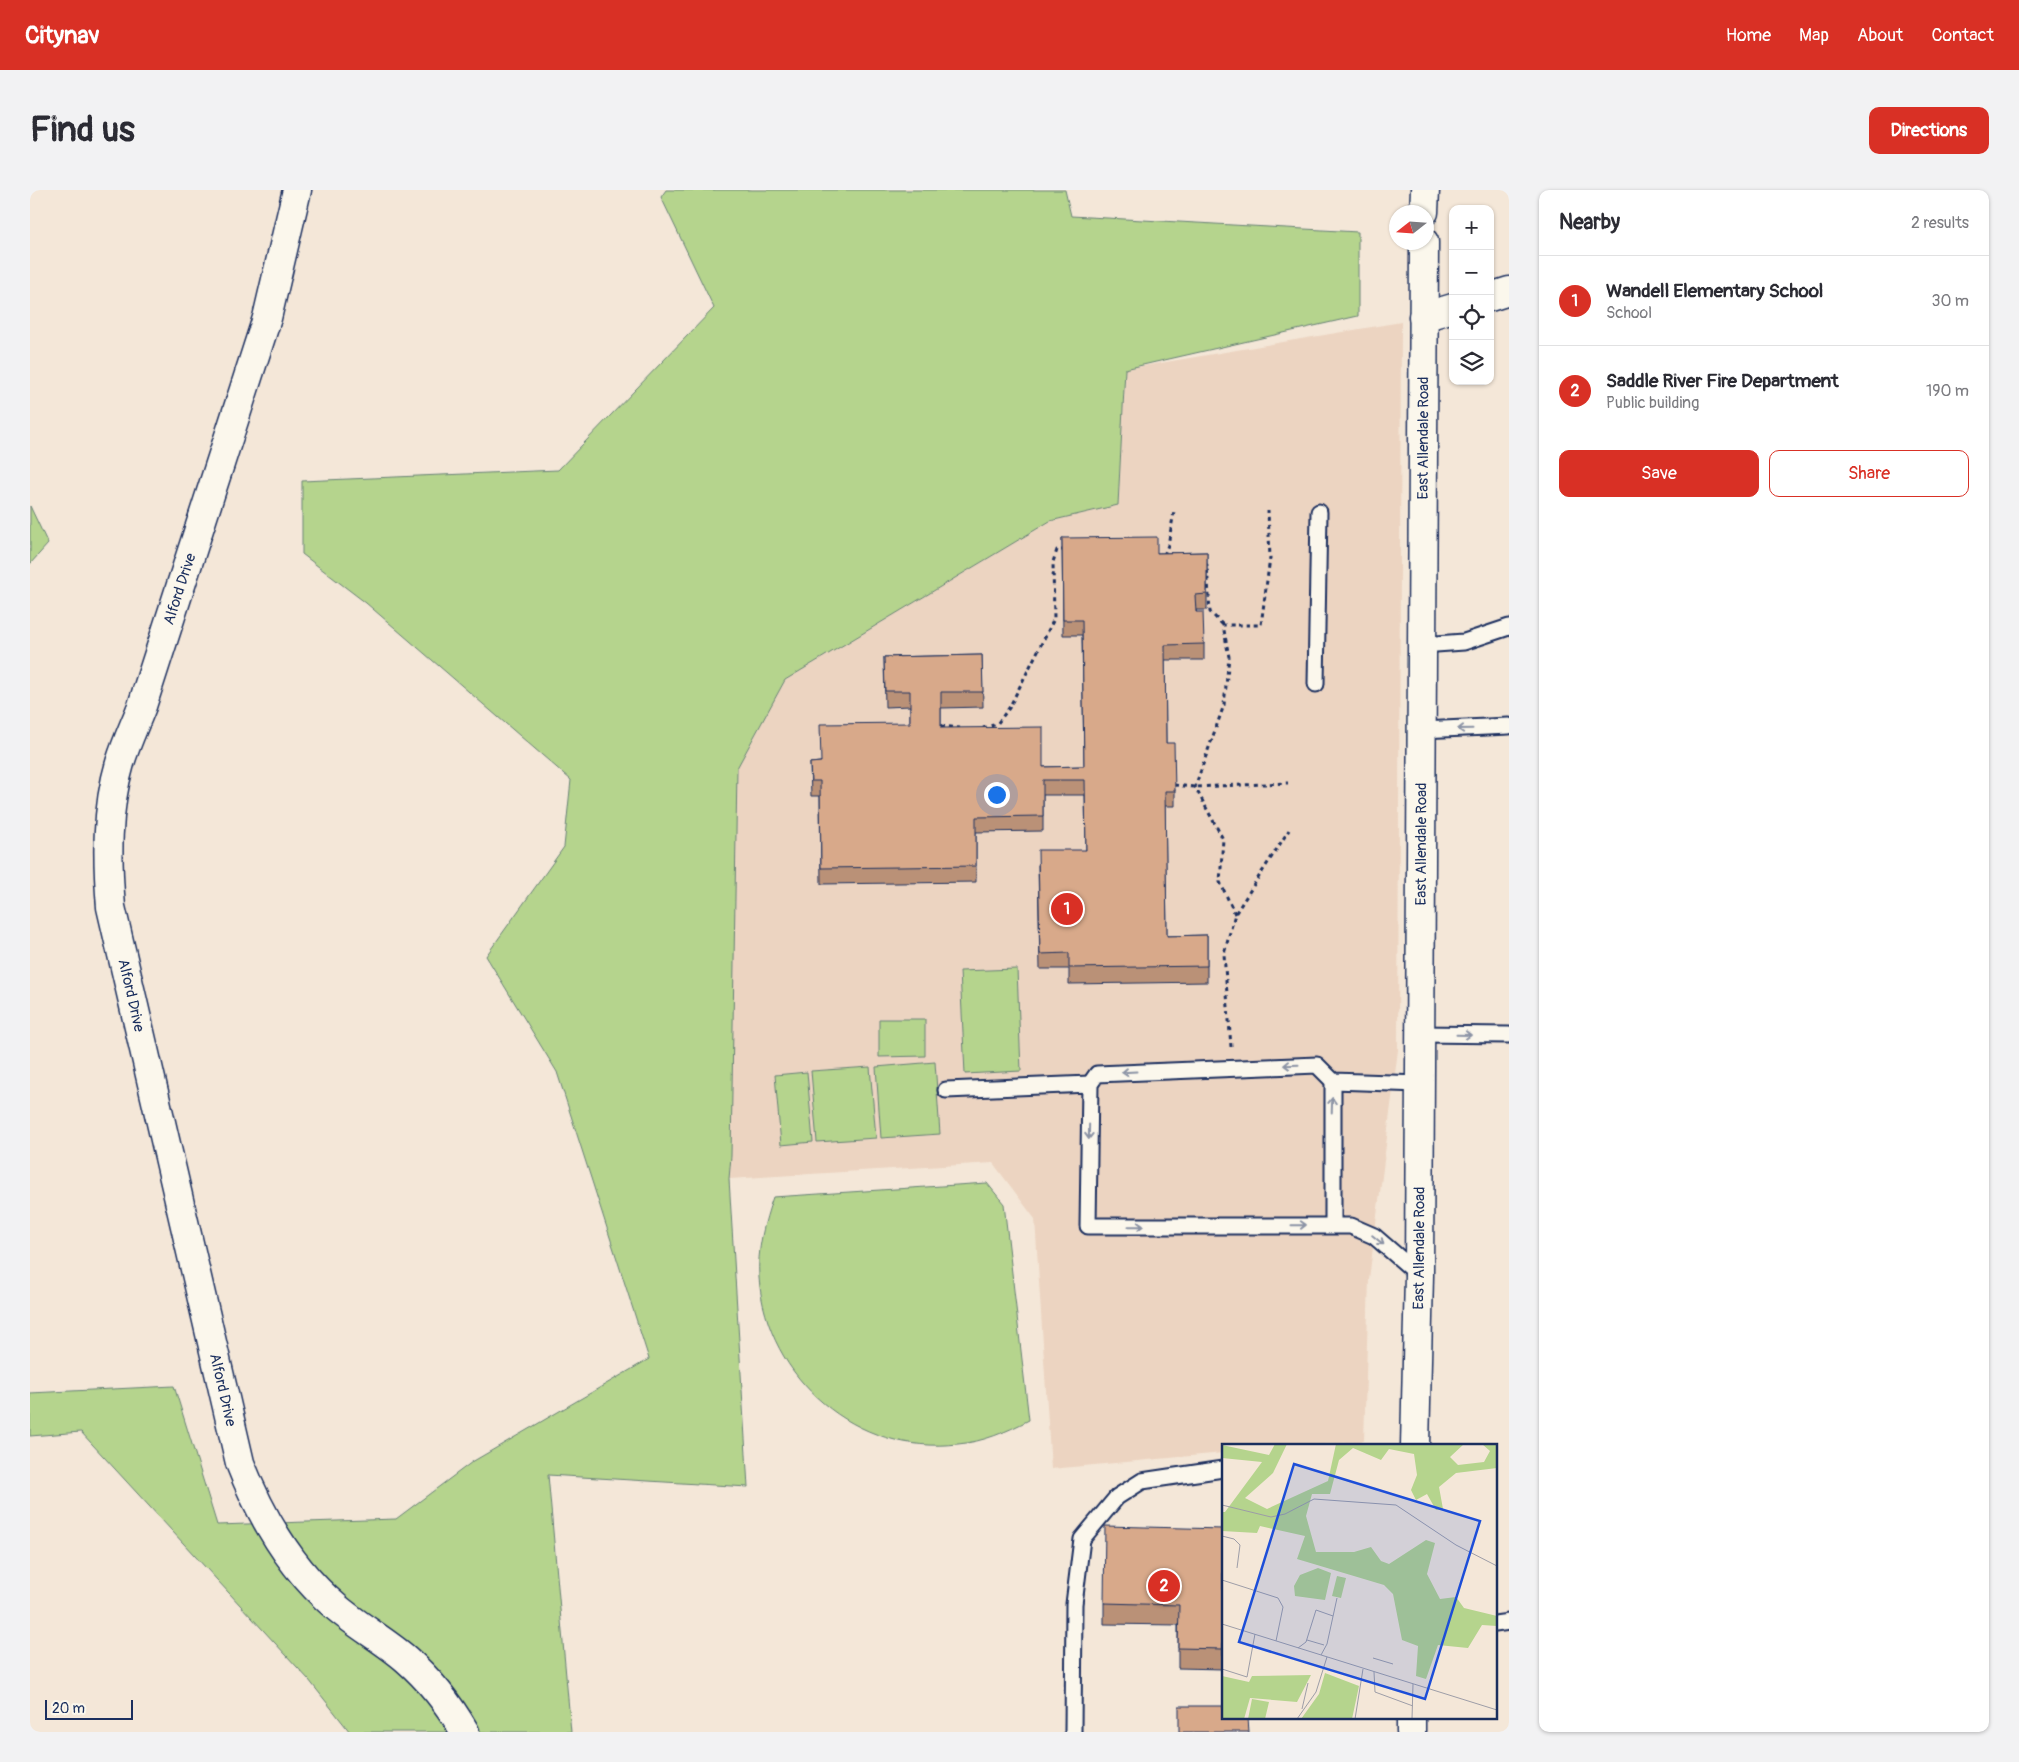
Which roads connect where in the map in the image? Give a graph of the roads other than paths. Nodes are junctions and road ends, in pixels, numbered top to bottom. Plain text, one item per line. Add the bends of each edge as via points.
1 (297, 190) edge
2 (1425, 190) edge
3 (1424, 205) edge
4 (1424, 250) edge
5 (1509, 291) edge
6 (1494, 296) edge
7 (1449, 309) edge
8 (1423, 317) junction
9 (1319, 512) dead end
10 (1509, 627) edge
11 (1422, 644) junction
12 (1316, 684) dead end
13 (1509, 726) edge
14 (1421, 730) junction
15 (1420, 1034) junction
16 (1509, 1035) edge
17 (1333, 1081) junction
18 (1090, 1084) junction
19 (1420, 1084) junction
20 (946, 1090) dead end
21 (1333, 1224) junction
22 (1419, 1276) junction
23 (1415, 1444) edge
24 (1222, 1469) edge
25 (1509, 1622) edge
26 (1496, 1624) edge
27 (465, 1732) edge
28 (1073, 1732) edge

1 - 27 street, Alford Drive via 267,318 142,706 120,763 110,814 107,860 111,907 238,1454 252,1495 272,1531 303,1573 335,1607 405,1659 431,1684 454,1712
2 - 3 street
4 - 8 street, East Allendale Road
5 - 6 street
7 - 8 street
8 - 11 street, East Allendale Road
9 - 12 lane
10 - 11 lane via 1464,642
11 - 14 street, East Allendale Road
13 -> 14 lane
14 - 15 street, East Allendale Road
15 -> 16 lane
15 - 19 street, East Allendale Road
17 -> 18 lane via 1317,1065 1097,1074
17 - 19 lane
21 -> 17 lane
18 - 20 lane
18 -> 21 lane via 1088,1226
19 - 22 street, East Allendale Road
21 -> 22 lane via 1366,1232
22 - 23 street, East Allendale Road
24 - 28 lane via 1142,1481 1117,1497 1082,1539 1074,1604
25 - 26 lane

